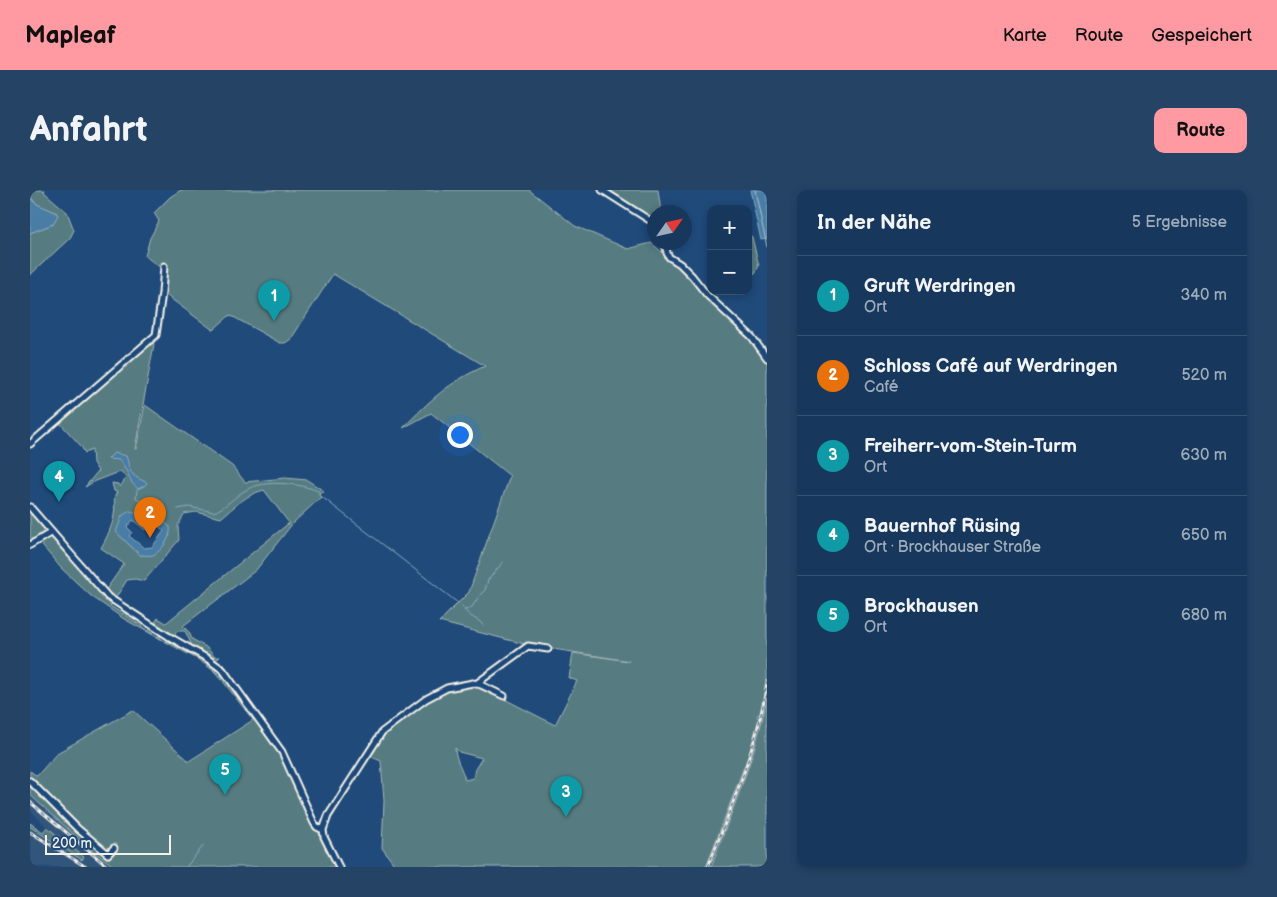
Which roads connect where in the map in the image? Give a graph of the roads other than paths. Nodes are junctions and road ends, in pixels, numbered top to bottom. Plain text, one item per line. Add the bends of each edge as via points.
1 (602, 190) edge
2 (647, 218) edge
3 (666, 250) edge
4 (164, 266) dead end
5 (767, 358) edge
6 (30, 444) edge
7 (30, 507) edge
8 (52, 532) junction
9 (30, 545) edge
10 (548, 649) dead end
11 (476, 684) junction
12 (504, 696) dead end
13 (30, 781) edge
14 (323, 830) junction
15 (114, 848) dead end
16 (339, 867) edge

1 - 2 street
3 - 5 street via 669,257 752,337
4 - 6 street via 156,335
7 - 8 street
8 - 9 street
8 - 14 street via 108,597 223,670 282,752 314,823
10 - 11 street via 528,646
11 - 12 street
11 - 14 street via 438,692 382,732 336,802
13 - 15 street via 100,848 108,854
14 - 16 street

